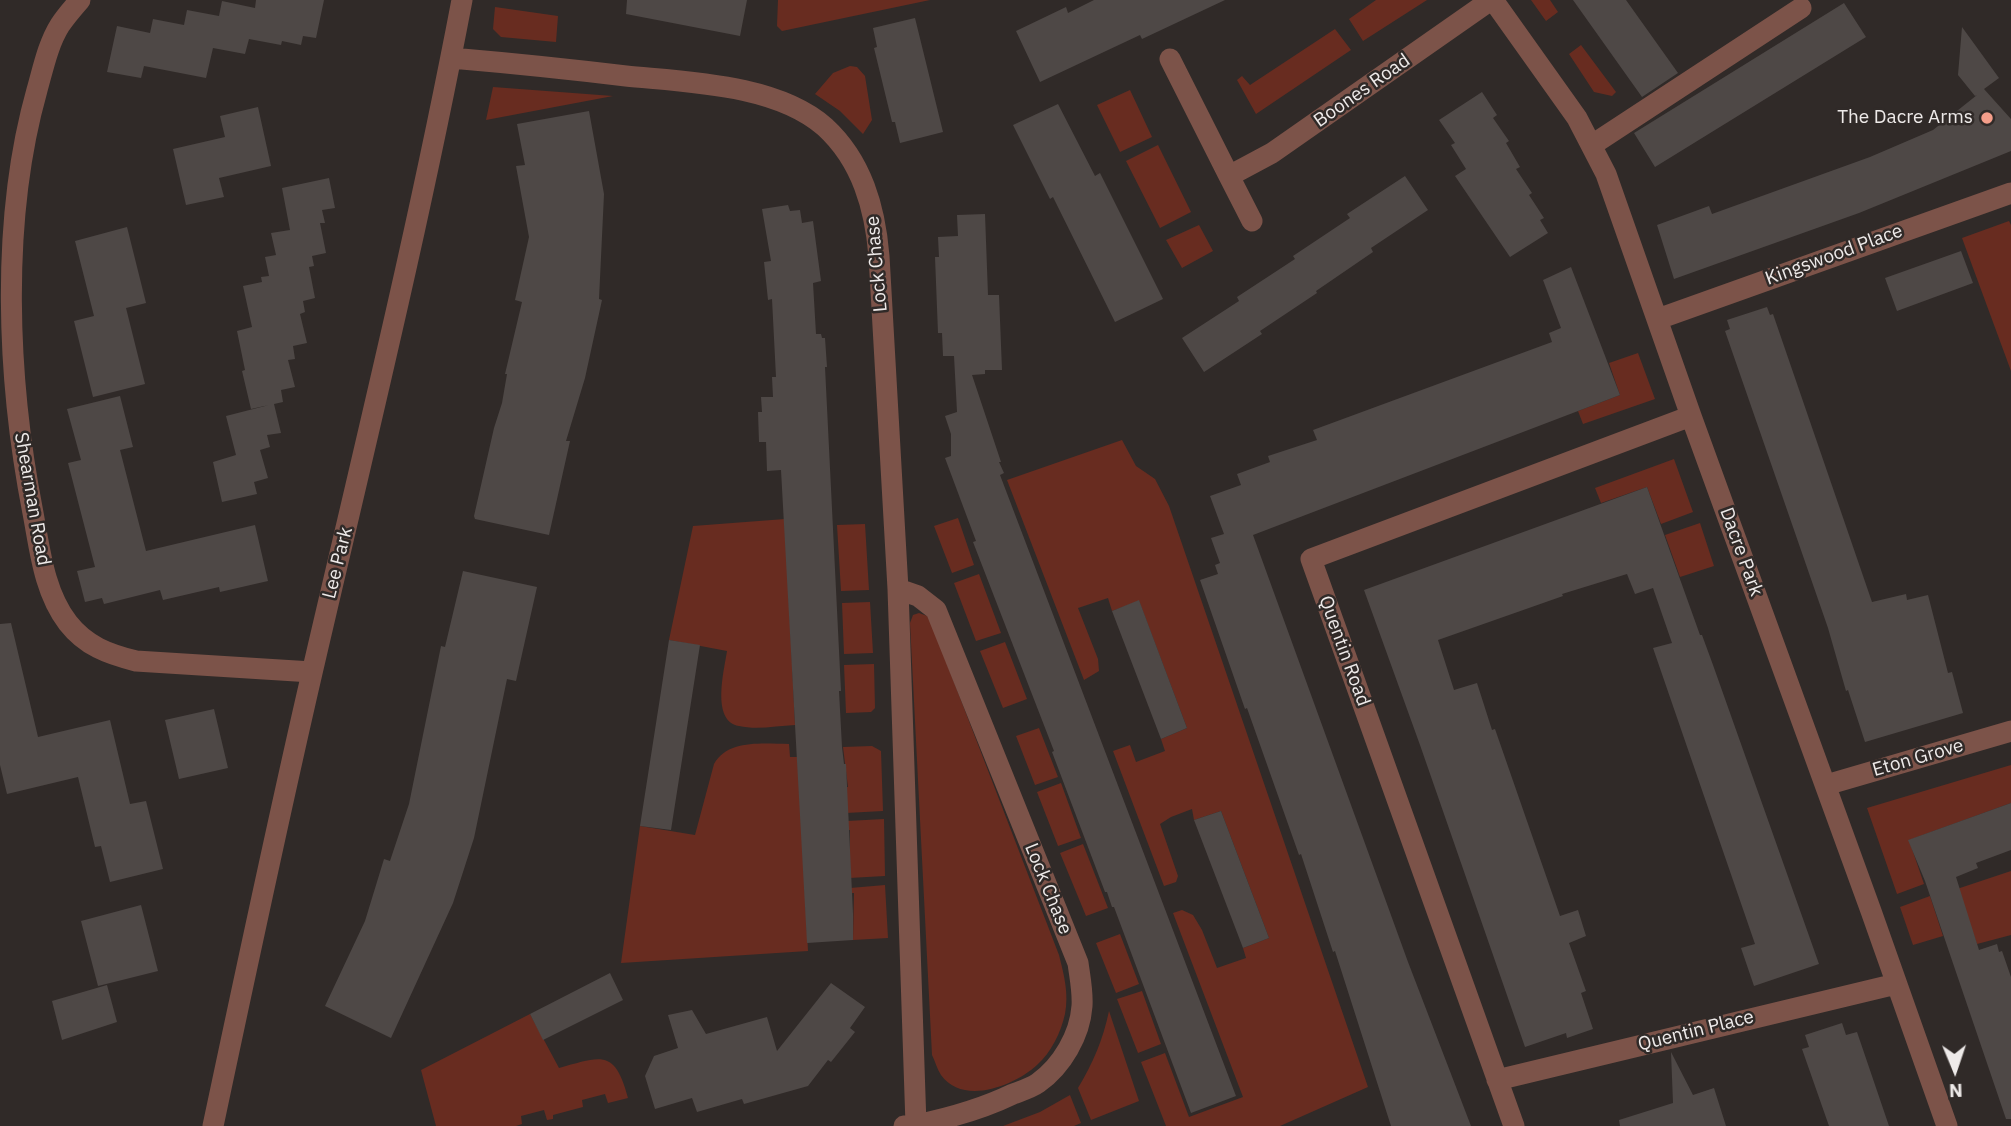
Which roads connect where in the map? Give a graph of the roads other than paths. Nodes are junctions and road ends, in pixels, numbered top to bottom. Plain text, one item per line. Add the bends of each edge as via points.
1 (80, 0) edge
2 (461, 0) edge
3 (1492, 0) edge
4 (1801, 8) dead end
5 (451, 58) junction
6 (1170, 59) dead end
7 (1592, 145) junction
8 (1229, 176) junction
9 (2011, 192) edge
10 (1252, 221) dead end
11 (1658, 319) junction
12 (1690, 416) junction
13 (898, 589) junction
14 (312, 672) junction
15 (2011, 730) edge
16 (1826, 785) junction
17 (1896, 984) junction
18 (1497, 1080) junction
19 (213, 1126) edge
20 (910, 1126) edge
21 (1514, 1126) edge
22 (1947, 1126) edge

1 - 14 street, Shearman Road via 59,27 31,110 19,170 14,238 15,393 24,469 53,598 85,641 107,654 136,661
2 - 5 street, Lee Park
3 - 7 street, Dacre Park
3 - 8 street, Boones Road via 1272,153
4 - 7 street
5 - 13 street, Lock Chase via 699,84 763,96 797,109 823,126 844,148 868,192 874,215
5 - 14 street, Lee Park via 378,398
6 - 8 street
7 - 11 street, Dacre Park via 1618,203
8 - 10 street
9 - 11 street, Kingswood Place
11 - 12 street, Dacre Park
12 - 16 street, Dacre Park
12 - 18 street, Quentin Road via 1311,559
13 - 20 street, Lock Chase
13 - 20 street, Lock Chase via 918,596 936,610 1078,963 1082,987 1077,1032 1066,1054 1038,1083 953,1118
14 - 19 street, Lee Park
15 - 16 street, Eton Grove
16 - 17 street, Dacre Park
17 - 18 street, Quentin Place
17 - 22 street, Dacre Park
18 - 21 street, Quentin Road

